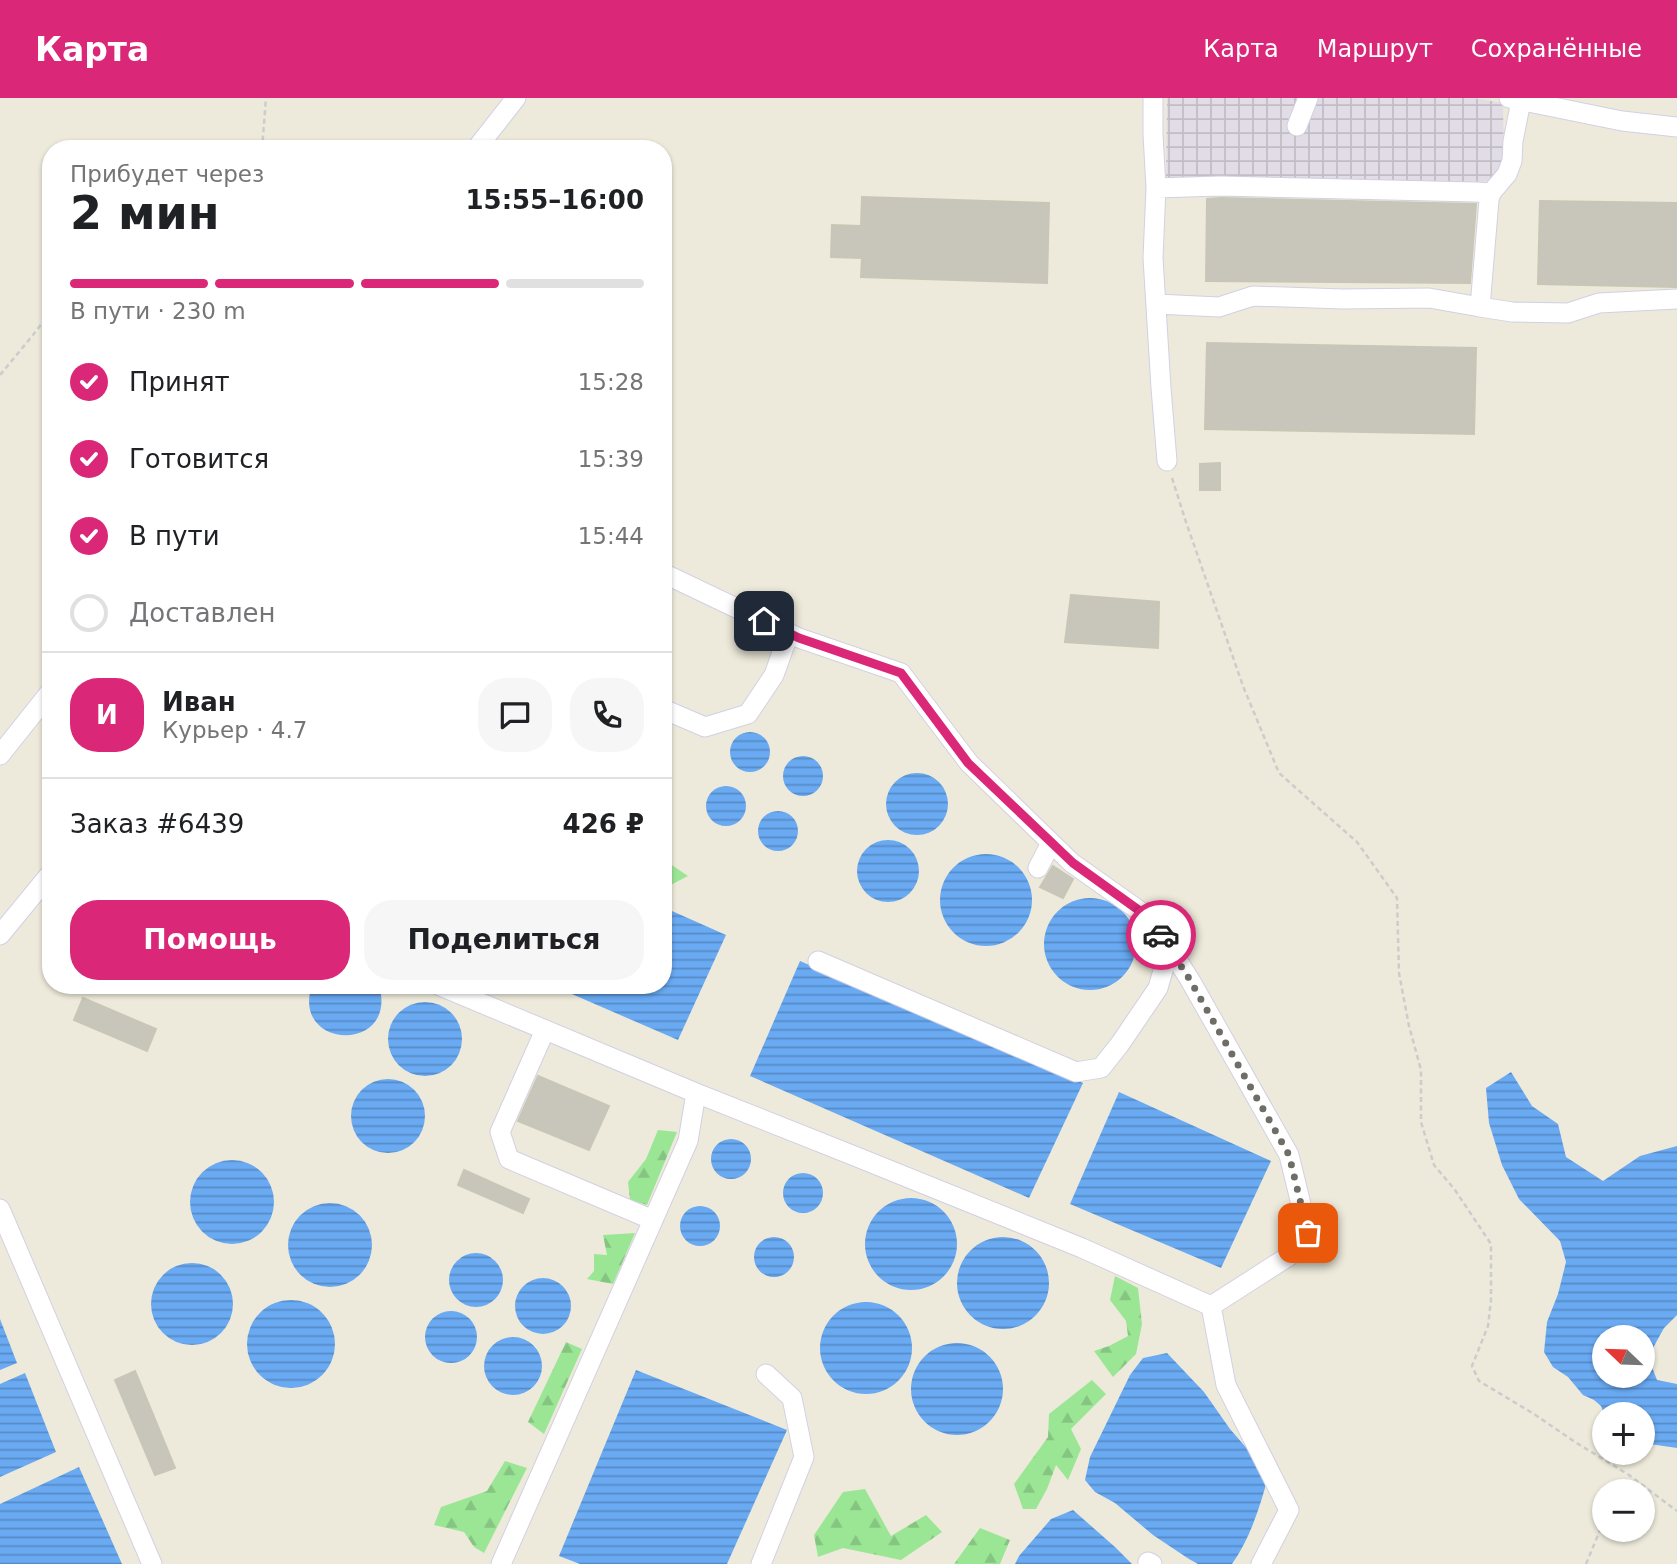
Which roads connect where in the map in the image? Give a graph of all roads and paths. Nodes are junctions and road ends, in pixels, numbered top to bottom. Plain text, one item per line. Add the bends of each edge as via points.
1 (266, 98) edge
2 (516, 98) edge
3 (1153, 98) edge
4 (1308, 98) edge
5 (1515, 99) edge
6 (1297, 126) dead end
7 (1677, 127) edge
8 (263, 140) edge
9 (483, 140) edge
10 (1156, 188) junction
11 (1491, 193) junction
12 (1677, 299) edge
13 (1156, 304) junction
14 (1480, 307) junction
15 (42, 323) edge
16 (0, 374) edge
17 (1167, 461) joint
18 (672, 577) edge
19 (789, 633) junction
20 (42, 702) edge
21 (672, 713) edge
22 (0, 755) edge
23 (1051, 842) junction
24 (1038, 868) dead end
25 (42, 884) edge
26 (1160, 934) junction
27 (0, 935) edge
28 (817, 961) dead end
29 (459, 994) edge
30 (545, 1030) junction
31 (696, 1093) junction
32 (0, 1209) edge
33 (653, 1220) junction
34 (1210, 1306) junction
35 (766, 1374) dead end
36 (1629, 1475) junction
37 (1627, 1479) edge
38 (1677, 1511) edge
39 (1595, 1542) edge
40 (152, 1564) edge
41 (501, 1564) edge
42 (761, 1564) edge
43 (1261, 1564) edge
44 (1586, 1564) edge

1 - 8 path
2 - 9 street
3 - 10 street
4 - 6 street
5 - 7 street
5 - 11 street via 1512,161
10 - 11 street
10 - 13 street
11 - 14 street
12 - 14 street via 1599,303 1568,313
13 - 14 street via 1219,307 1253,296 1429,298
13 - 17 street
15 - 16 path
17 - 36 path via 1243,686 1279,773 1357,842 1397,898 1399,973 1421,1070 1421,1122 1434,1165 1492,1244 1488,1326 1472,1366 1479,1381
18 - 19 street
19 - 21 street via 774,675 748,714 705,727
19 - 23 street via 901,673 968,763
20 - 22 street
23 - 24 street
23 - 26 street via 1151,919
25 - 27 street
26 - 28 street via 1166,960 1157,988 1101,1068 1076,1072
26 - 34 street via 1289,1155 1308,1233 1289,1256
29 - 30 street
30 - 31 street
30 - 33 street via 500,1132 509,1159
31 - 33 street via 688,1141
31 - 34 street via 1082,1248
32 - 40 street
33 - 41 street
34 - 43 street via 1226,1385 1289,1510
35 - 42 street via 792,1398 804,1457
36 - 37 path
36 - 38 path
39 - 44 path

